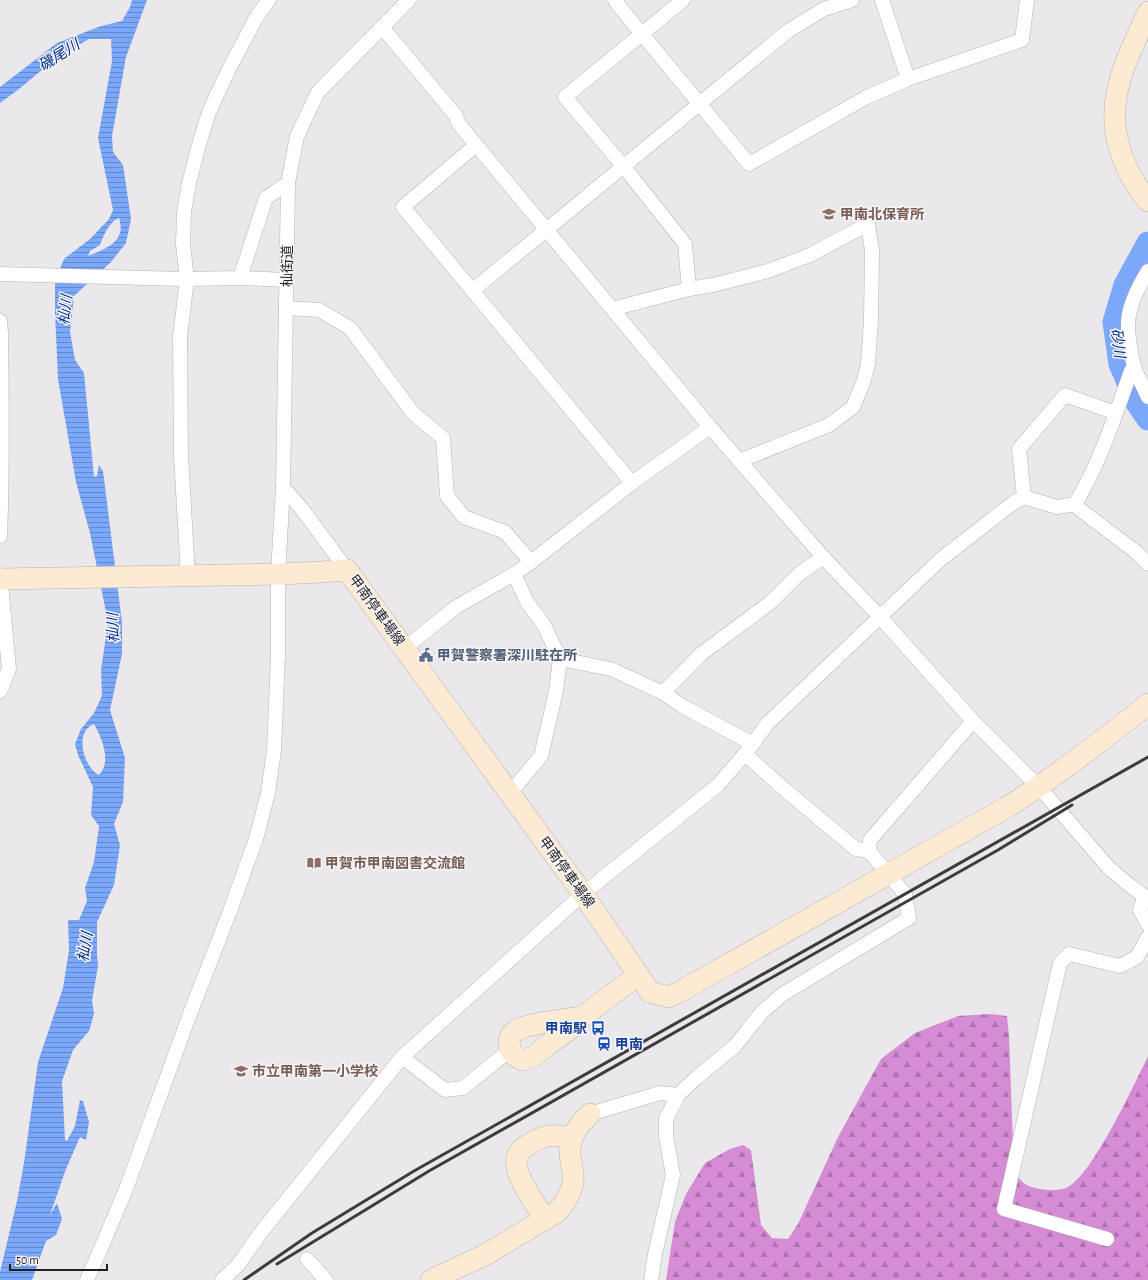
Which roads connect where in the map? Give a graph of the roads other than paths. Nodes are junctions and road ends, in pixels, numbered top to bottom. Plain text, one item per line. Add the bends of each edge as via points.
1 (269, 0) edge
2 (409, 0) edge
3 (615, 0) edge
4 (683, 0) edge
5 (852, 0) edge
6 (882, 0) edge
7 (1028, 0) edge
8 (1148, 12) edge
9 (382, 27) junction
10 (642, 34) junction
11 (908, 79) junction
12 (699, 104) junction
13 (476, 145) junction
14 (624, 167) junction
15 (288, 183) junction
16 (1148, 201) edge
17 (545, 230) junction
18 (1148, 271) edge
19 (6, 274) edge
20 (240, 278) junction
21 (185, 279) junction
22 (286, 280) junction
23 (689, 289) junction
24 (473, 290) junction
25 (286, 308) junction
26 (612, 309) junction
27 (0, 321) edge
28 (1133, 371) junction
29 (1148, 377) edge
30 (1148, 397) edge
31 (1116, 413) junction
32 (710, 427) junction
33 (739, 461) junction
34 (632, 483) junction
35 (283, 487) junction
36 (1024, 497) junction
37 (1075, 504) junction
38 (0, 536) edge
39 (823, 557) junction
40 (531, 562) junction
41 (1148, 564) edge
42 (347, 570) junction
43 (278, 574) junction
44 (514, 574) junction
45 (182, 576) junction
46 (4, 578) edge
47 (880, 617) junction
48 (405, 648) junction
49 (560, 659) junction
50 (0, 691) edge
51 (663, 693) junction
52 (1148, 704) edge
53 (973, 720) junction
54 (749, 749) junction
55 (1039, 787) junction
56 (510, 793) junction
57 (869, 851) junction
58 (888, 873) junction
59 (583, 894) junction
60 (1146, 898) edge
61 (1148, 925) edge
62 (1148, 937) edge
63 (638, 975) junction
64 (550, 1032) junction
65 (510, 1050) junction
66 (402, 1057) junction
67 (678, 1095) junction
68 (590, 1114) joint
69 (572, 1138) junction
70 (544, 1219) junction
71 (1107, 1240) dead end
72 (307, 1259) dead end
73 (87, 1280) edge
74 (222, 1280) edge
75 (326, 1280) edge
76 (430, 1280) edge
77 (651, 1280) edge

1 - 21 street via 257,16 229,69 198,148 184,212
2 - 9 street, 杣街道
3 - 10 street
4 - 10 street
5 - 12 street via 824,9 788,31
6 - 11 street
7 - 11 street via 1022,40
8 - 16 street via 1122,75 1114,122 1122,158 1132,179
9 - 13 street via 456,116 458,123
9 - 15 street, 杣街道 via 318,92 297,136
10 - 12 street
10 - 14 street via 565,97
11 - 12 street via 865,98 749,164
12 - 14 street
13 - 17 street
13 - 24 street via 403,207
14 - 17 street
14 - 23 street via 685,244
15 - 20 street via 266,198
15 - 22 street, 杣街道
17 - 24 street
17 - 26 street
18 - 28 street via 1135,295 1128,318 1127,333
19 - 21 street
20 - 21 street
20 - 22 street
21 - 45 street via 180,338
22 - 25 street, 杣街道
23 - 26 street
23 - 33 street via 768,271 810,255 868,224 872,250 868,364 863,384 852,407 829,425
24 - 34 street
25 - 35 street, 杣街道
25 - 40 street via 319,310 350,328 413,413 443,438 447,496 464,518 504,532
26 - 32 street
27 - 38 street
28 - 29 street
28 - 30 street
28 - 31 street
31 - 36 street via 1065,395 1019,449
31 - 37 street via 1082,494
32 - 33 street
32 - 34 street
33 - 39 street
34 - 40 street
35 - 42 street
35 - 43 street, 杣街道
36 - 37 street via 1057,507
36 - 47 street via 941,559
37 - 41 street
39 - 47 street
39 - 51 street via 799,574 771,602 701,654
40 - 44 street
42 - 43 street, 甲南停車場線
42 - 48 street, 甲南停車場線
43 - 45 street, 甲南停車場線
43 - 73 street, 杣街道 via 274,751 268,793 256,839 126,1189
44 - 48 street via 456,607
44 - 49 street via 527,602 544,625
45 - 46 street, 甲南停車場線
46 - 50 street via 9,669
47 - 53 street
47 - 54 street via 768,722
48 - 56 street, 甲南停車場線
49 - 51 street via 611,669
49 - 56 street via 556,691 541,756
51 - 54 street
52 - 55 street
53 - 55 street
53 - 57 street via 870,840
54 - 57 street via 784,789 856,849
54 - 59 street via 718,785
55 - 58 street
55 - 60 street via 1109,868
56 - 59 street, 甲南停車場線
57 - 58 street
58 - 63 street, 甲南停車場線 via 668,997 650,992
58 - 67 street via 905,894 909,918 783,994 762,1012 735,1046
59 - 63 street, 甲南停車場線
59 - 66 street
60 - 61 street via 1140,910
62 - 71 street via 1136,957 1120,966 1069,954 1060,963 1004,1209
63 - 64 street via 570,1029
64 - 65 street via 524,1027 516,1030 509,1041
64 - 65 street via 533,1057 522,1060
65 - 66 street via 463,1088 444,1090
66 - 74 street via 262,1231 238,1265
67 - 68 street via 660,1093
67 - 77 street via 666,1119 666,1136 673,1175
68 - 69 street via 579,1124
69 - 70 street via 572,1187 566,1202 557,1212
69 - 70 street via 545,1136 525,1146 518,1153 518,1174
70 - 76 street via 485,1255
72 - 75 street

